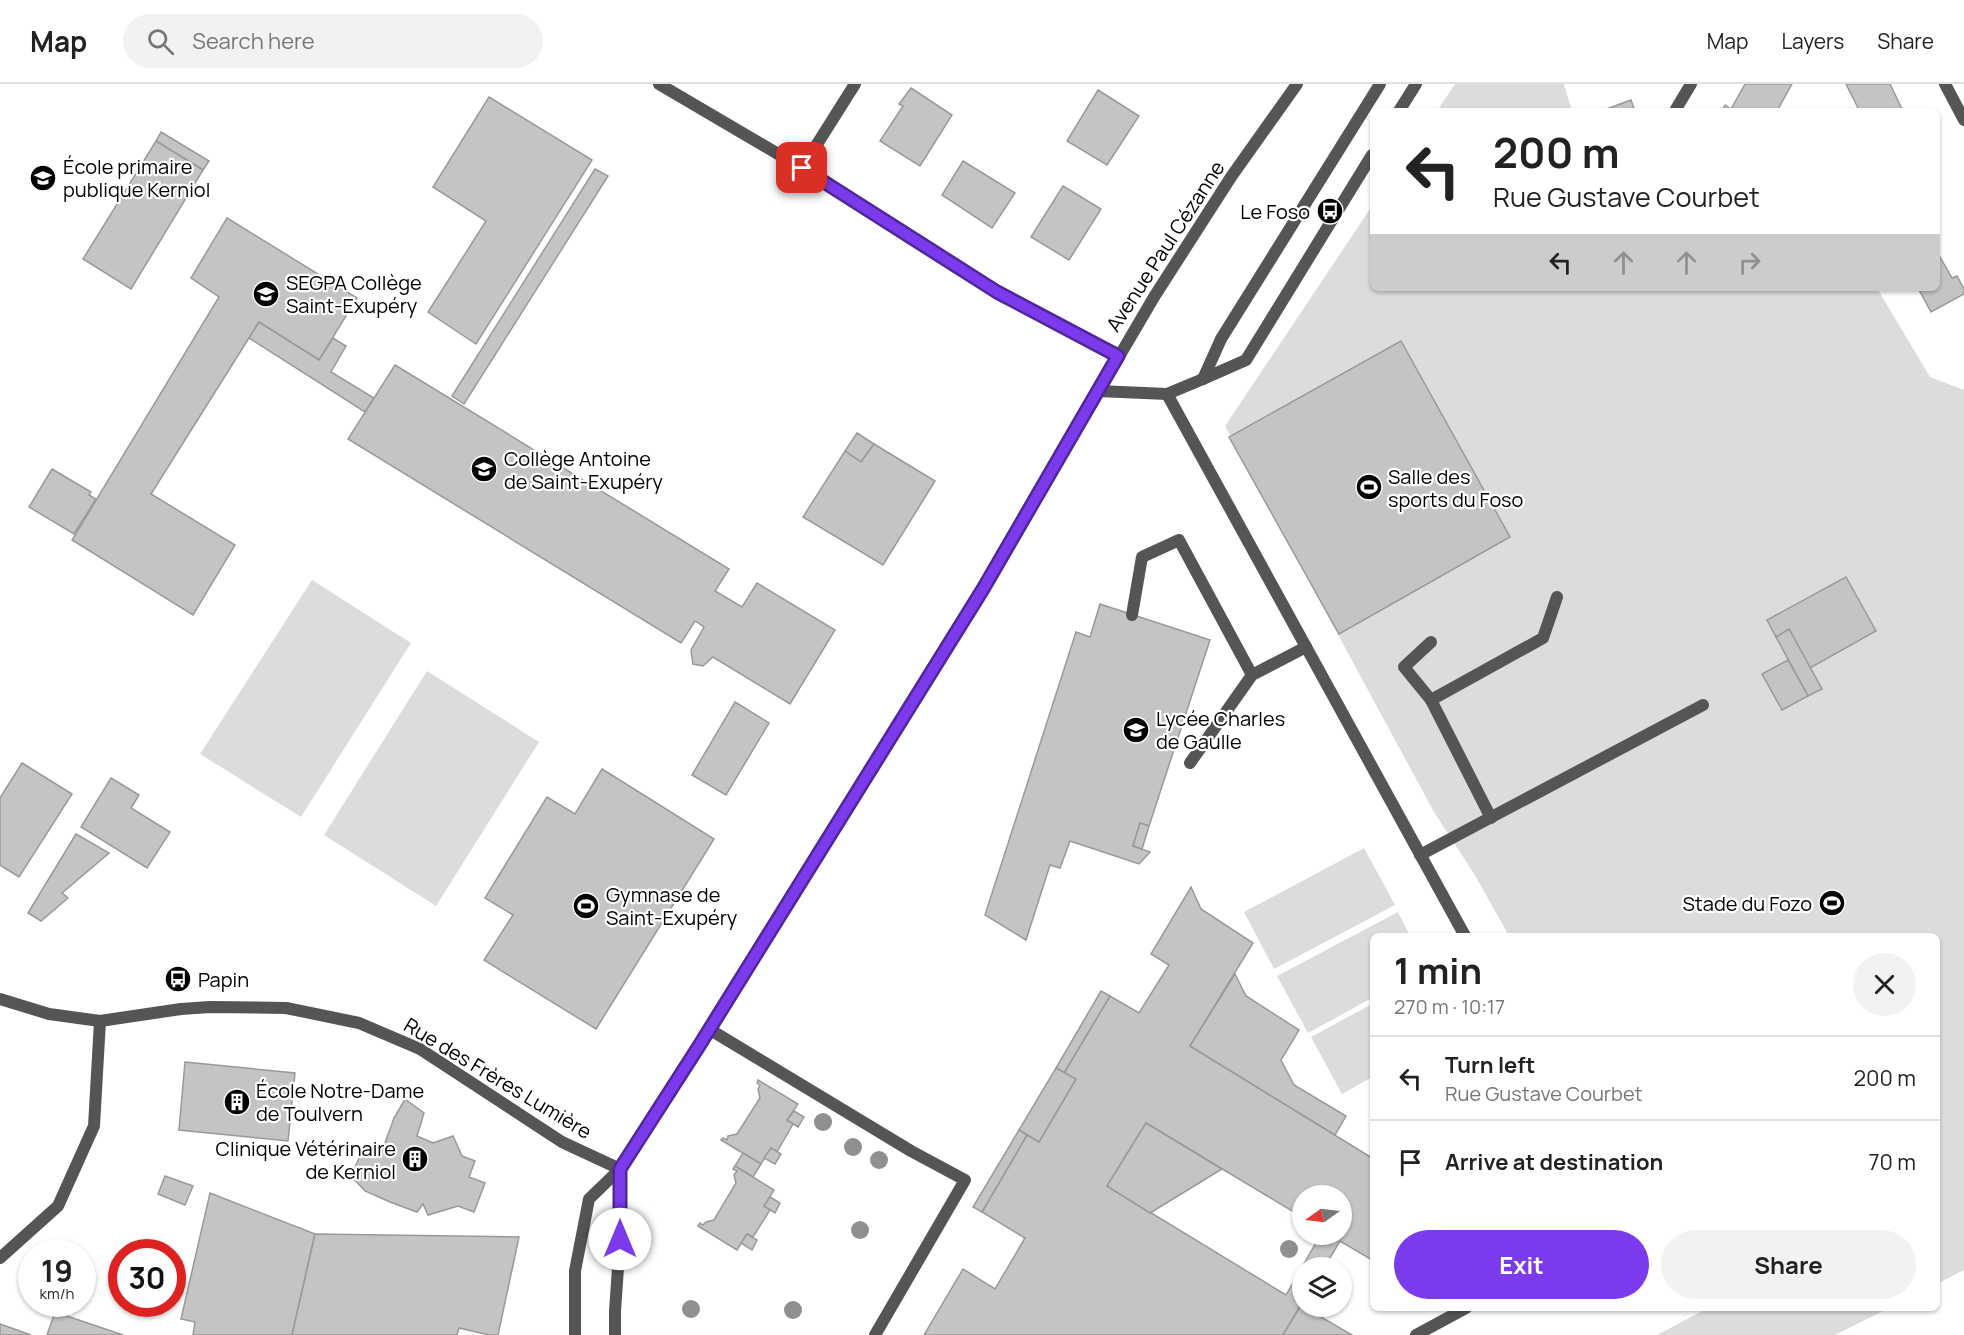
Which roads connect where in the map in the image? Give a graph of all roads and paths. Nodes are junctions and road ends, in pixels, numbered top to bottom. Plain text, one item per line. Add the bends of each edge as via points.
1 (659, 84) edge
2 (855, 84) edge
3 (1297, 84) edge
4 (1380, 84) edge
5 (1416, 84) edge
6 (1691, 84) edge
7 (1946, 84) edge
8 (1401, 108) edge
9 (1677, 108) edge
10 (1964, 120) edge
11 (1370, 158) edge
12 (802, 168) junction
13 (1118, 356) junction
14 (1203, 379) junction
15 (1098, 391) junction
16 (1167, 394) junction
17 (1557, 597) dead end
18 (1132, 615) dead end
19 (1431, 642) dead end
20 (1306, 648) junction
21 (1252, 675) junction
22 (1431, 700) junction
23 (1703, 705) dead end
24 (1190, 763) dead end
25 (1491, 818) junction
26 (1420, 855) junction
27 (1463, 933) edge
28 (0, 999) edge
29 (100, 1021) junction
30 (709, 1029) junction
31 (620, 1169) junction
32 (0, 1258) edge
33 (1461, 1311) edge
34 (575, 1335) edge
35 (615, 1335) edge
36 (875, 1335) edge
37 (1416, 1335) edge

1 - 12 street
2 - 12 street
3 - 13 street, Avenue Paul Cézanne via 1231,177
4 - 14 street via 1221,339
5 - 8 street
6 - 9 street
7 - 10 street
11 - 14 street via 1246,360
12 - 13 street via 997,292
13 - 15 street, Avenue Paul Cézanne
14 - 16 street
15 - 16 street
15 - 30 street, Avenue Paul Cézanne via 983,589
16 - 20 street
17 - 22 street via 1543,638
18 - 21 street via 1142,557 1179,540
19 - 22 street via 1404,667
20 - 21 street
20 - 26 street
21 - 24 street
22 - 25 street
23 - 25 street
25 - 26 street
26 - 27 street
28 - 29 street, Rue des Frères Lumière via 49,1014
29 - 31 street, Rue des Frères Lumière via 181,1009 286,1008 359,1023 420,1049 562,1142
29 - 32 street via 94,1126 58,1206
30 - 31 street, Avenue Paul Cézanne
30 - 36 street via 965,1180
31 - 34 street, Avenue Paul Cézanne via 589,1199 574,1271
31 - 35 street
33 - 37 street

